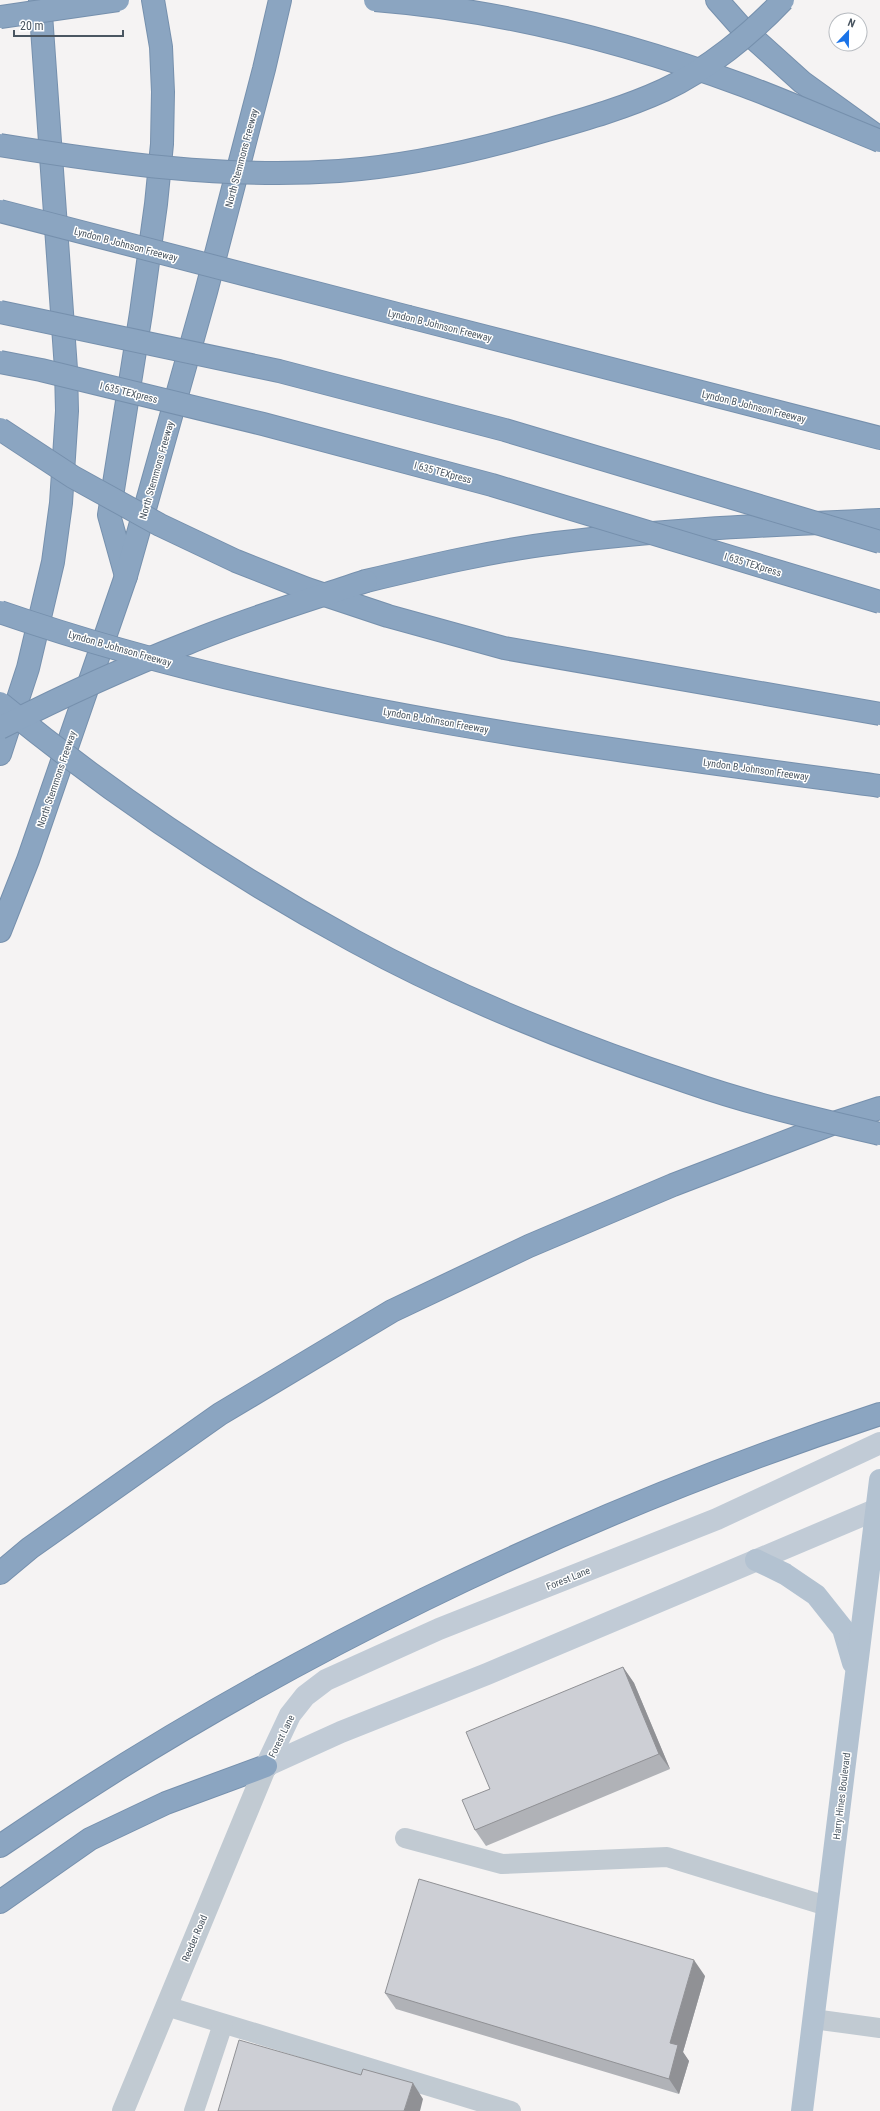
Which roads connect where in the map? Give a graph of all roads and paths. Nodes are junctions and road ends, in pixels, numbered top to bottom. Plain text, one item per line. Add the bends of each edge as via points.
1 (40, 0) edge
2 (118, 0) edge
3 (153, 0) edge
4 (280, 0) edge
5 (375, 0) edge
6 (717, 0) edge
7 (783, 0) edge
8 (0, 17) edge
9 (880, 140) edge
10 (0, 145) edge
11 (0, 211) edge
12 (0, 312) edge
13 (0, 362) edge
14 (0, 429) edge
15 (880, 438) edge
16 (880, 520) edge
17 (880, 542) edge
18 (126, 576) junction
19 (880, 602) edge
20 (0, 612) edge
21 (0, 703) edge
22 (880, 714) edge
23 (0, 728) edge
24 (0, 754) edge
25 (880, 786) edge
26 (0, 931) edge
27 (880, 1108) edge
28 (880, 1134) edge
29 (880, 1414) edge
30 (880, 1443) edge
31 (880, 1480) edge
32 (878, 1508) edge
33 (756, 1560) junction
34 (0, 1573) edge
35 (856, 1674) junction
36 (266, 1766) junction
37 (406, 1838) dead end
38 (0, 1846) edge
39 (0, 1902) edge
40 (827, 1906) junction
41 (166, 2006) junction
42 (813, 2019) junction
43 (223, 2024) junction
44 (880, 2028) edge
45 (462, 2104) edge
46 (123, 2111) edge
47 (194, 2111) edge
48 (511, 2111) edge
49 (802, 2111) edge

1 - 24 highway via 67,411 61,503 53,562 28,668
2 - 8 highway, bridge
3 - 18 highway via 161,47 162,144 141,312 110,515
4 - 18 highway, North Stemmons Freeway via 206,292
5 - 9 highway, bridge via 484,14 574,32 639,50 746,87
6 - 9 highway via 740,26 802,82
7 - 10 highway, bridge via 740,40 688,77 666,89 578,121 451,155 373,168 262,173 142,166
11 - 15 highway, Lyndon B Johnson Freeway, bridge
12 - 17 highway, bridge via 279,372 497,428
13 - 19 highway, I 635 TEXpress, bridge via 255,422 492,485
14 - 22 highway, bridge via 73,477 160,525 236,561 336,599 504,648
16 - 23 highway, bridge via 728,527 556,543 462,558 366,581 264,614 188,643 46,705
18 - 26 highway, North Stemmons Freeway via 28,860
20 - 25 highway, Lyndon B Johnson Freeway, bridge via 220,676 338,702 563,741
21 - 28 highway, bridge via 120,797 224,866 356,942 463,995 572,1040 689,1083 796,1114
27 - 34 highway via 837,1122 630,1203 529,1246 392,1311 220,1414 30,1548
29 - 38 highway via 686,1484 386,1617 205,1717
30 - 36 main road, Forest Lane via 717,1520 439,1629 326,1680 305,1696 290,1715
31 - 32 main road, Harry Hines Boulevard
32 - 33 main road, Forest Lane
32 - 35 main road, Harry Hines Boulevard
33 - 35 main road via 785,1574 816,1594 843,1629
33 - 36 main road, Forest Lane via 487,1674 341,1732
35 - 40 main road, Harry Hines Boulevard
36 - 39 highway via 166,1802 90,1840
36 - 41 street, Reeder Road
37 - 40 lane via 502,1864 667,1857
40 - 42 main road, Harry Hines Boulevard
41 - 43 lane
41 - 46 street, Reeder Road
42 - 44 lane
42 - 49 main road, Harry Hines Boulevard
43 - 45 lane
43 - 47 lane
45 - 48 lane

